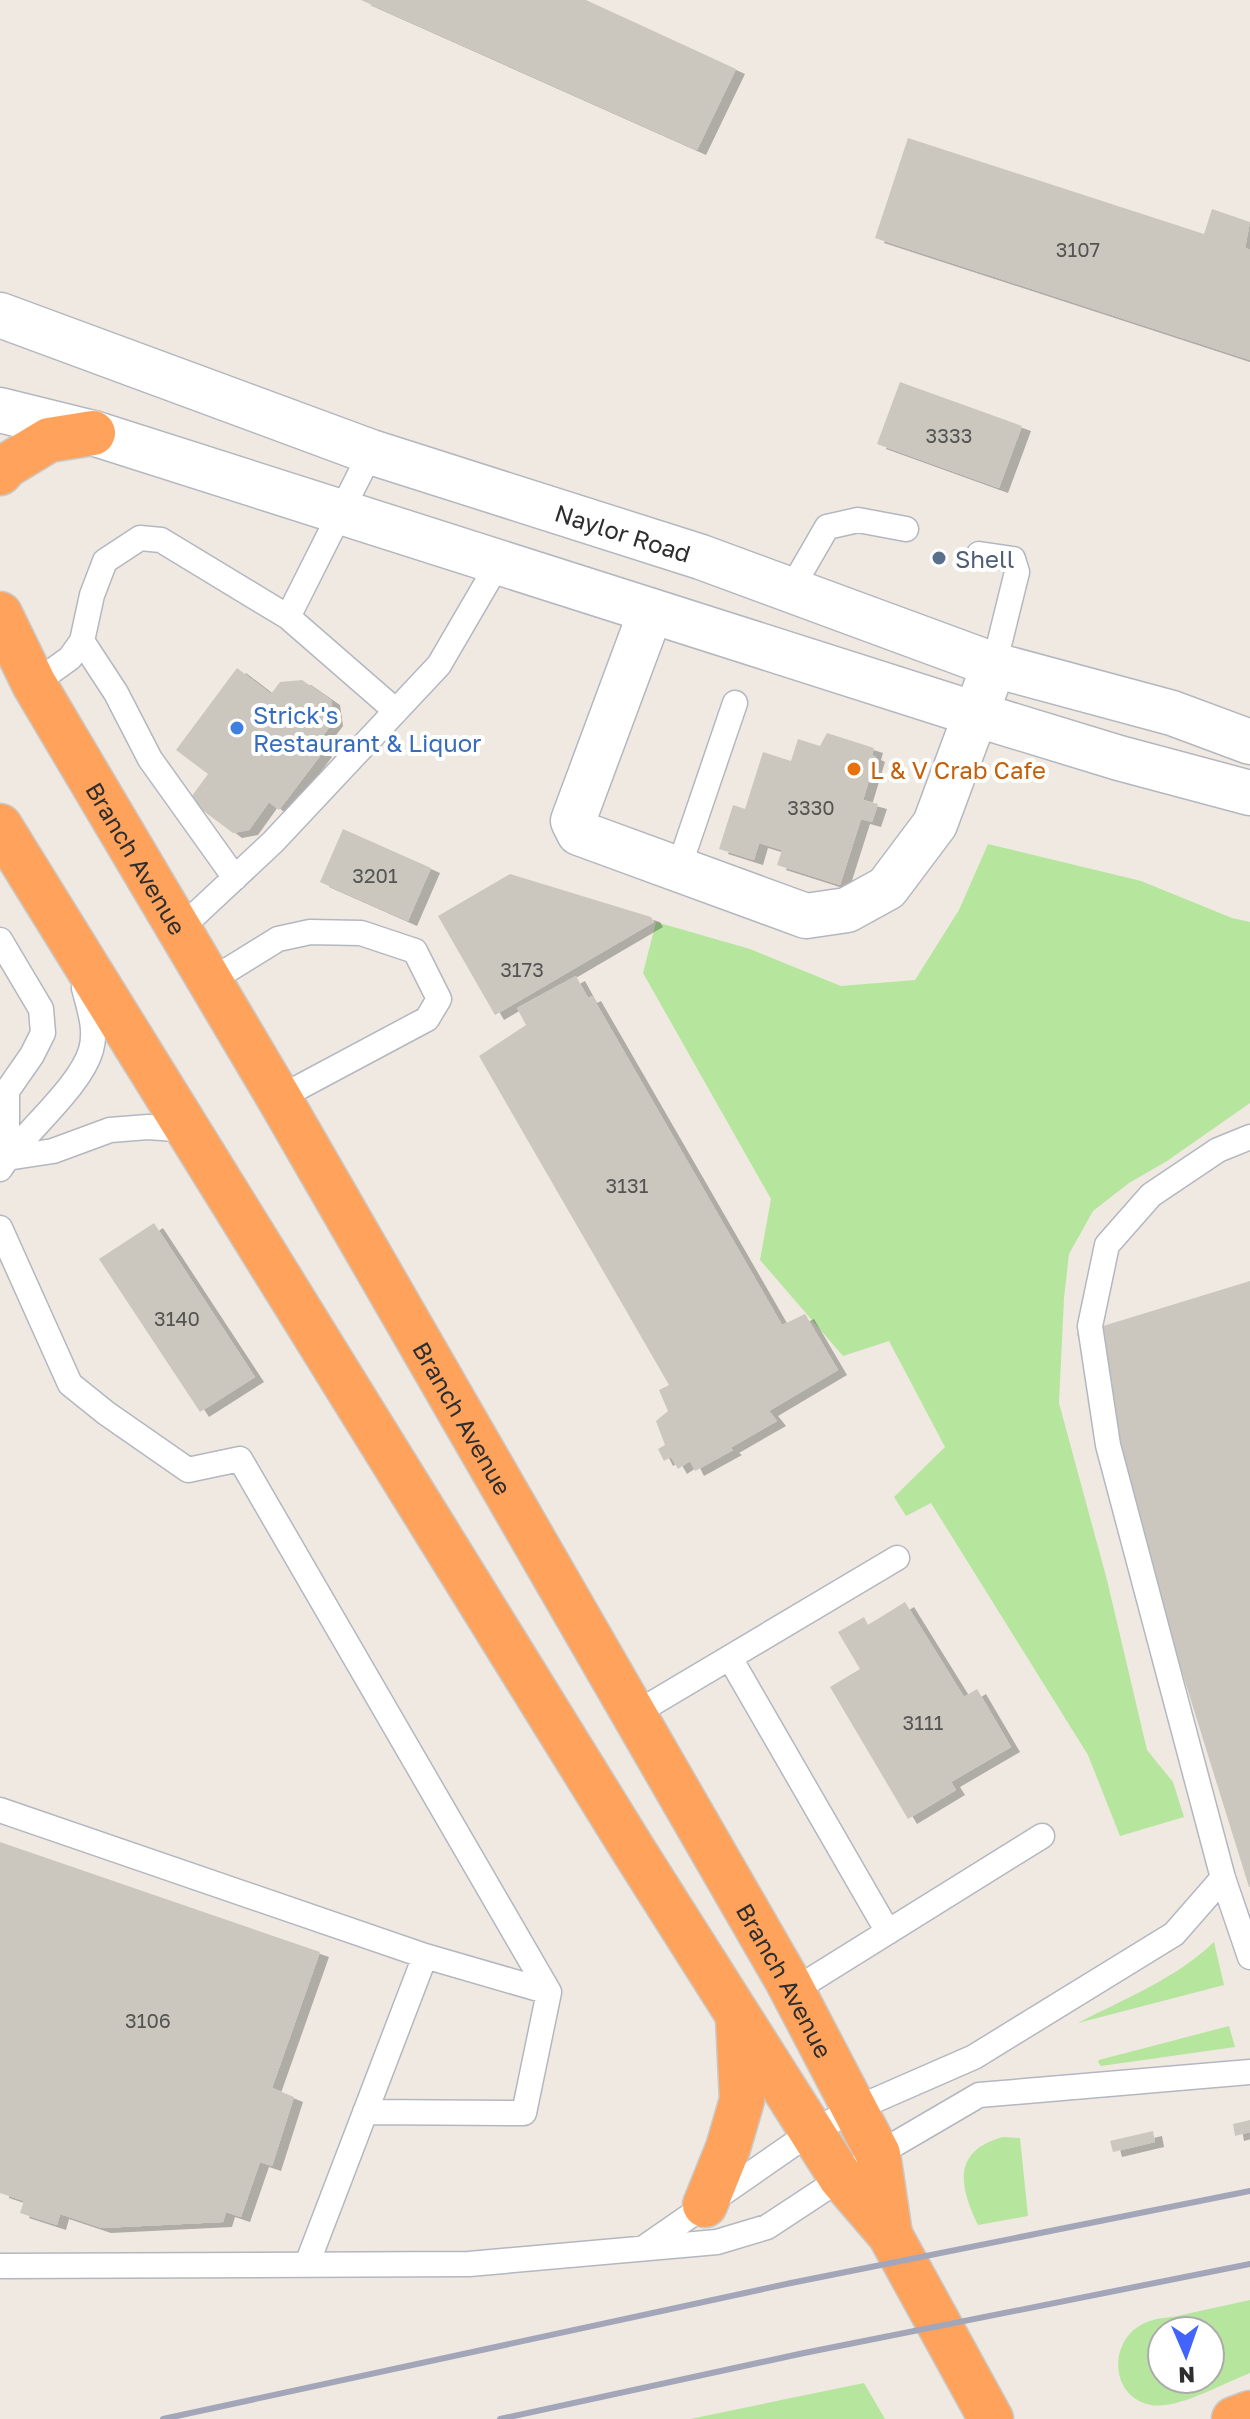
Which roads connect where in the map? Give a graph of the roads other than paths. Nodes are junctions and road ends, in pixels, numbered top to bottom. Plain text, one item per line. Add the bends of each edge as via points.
1 (0, 315) edge
2 (0, 410) edge
3 (93, 433) junction
4 (371, 452) junction
5 (0, 473) edge
6 (342, 511) junction
7 (906, 529) dead end
8 (979, 554) dead end
9 (499, 562) junction
10 (790, 591) junction
11 (651, 611) junction
12 (0, 614) edge
13 (288, 617) junction
14 (82, 641) junction
15 (994, 665) junction
16 (34, 684) junction
17 (735, 703) dead end
18 (396, 711) junction
19 (975, 714) junction
20 (1250, 742) edge
21 (1250, 793) edge
22 (0, 826) edge
23 (678, 870) junction
24 (235, 878) junction
25 (180, 929) junction
26 (69, 936) junction
27 (0, 940) edge
28 (210, 981) junction
29 (279, 1098) junction
30 (189, 1130) junction
31 (1250, 1137) edge
32 (4, 1164) edge
33 (0, 1228) edge
34 (897, 1558) dead end
35 (730, 1658) junction
36 (633, 1715) junction
37 (0, 1810) edge
38 (1042, 1836) dead end
39 (1223, 1878) junction
40 (888, 1932) junction
41 (425, 1956) junction
42 (1250, 1957) edge
43 (793, 1991) junction
44 (549, 1992) junction
45 (738, 2016) junction
46 (1250, 2072) edge
47 (855, 2109) junction
48 (365, 2112) junction
49 (811, 2132) junction
50 (878, 2154) junction
51 (841, 2178) junction
52 (705, 2205) junction
53 (890, 2235) junction
54 (643, 2249) junction
55 (307, 2264) junction
56 (0, 2266) edge
57 (1250, 2413) edge
58 (991, 2419) edge
59 (1234, 2419) edge

1 - 4 main road, Naylor Road
2 - 3 main road
3 - 5 highway via 49,440
3 - 6 main road
4 - 6 lane
4 - 10 main road, Naylor Road via 701,557
6 - 9 main road
6 - 13 lane
7 - 10 lane via 858,520 827,527
8 - 15 lane via 1013,559 1017,572
9 - 11 main road
9 - 18 lane via 439,665
10 - 15 main road, Naylor Road
11 - 19 main road
11 - 23 main road via 573,821 579,833
12 - 16 highway, Branch Avenue
13 - 14 lane via 161,540 140,538 105,561
13 - 18 lane
14 - 16 lane via 70,658
14 - 24 lane via 150,759
15 - 19 main road
15 - 20 main road, Naylor Road via 1172,713
16 - 25 highway, Branch Avenue
17 - 23 lane
18 - 24 lane
19 - 21 main road
19 - 23 main road via 935,824 887,888 847,910 806,916
22 - 26 highway, Branch Avenue
24 - 25 lane
25 - 28 highway, Branch Avenue
26 - 30 highway, Branch Avenue
26 - 32 lane via 92,1018 91,1049 75,1080
27 - 32 lane via 41,1009 43,1033 7,1091
28 - 29 highway, Branch Avenue
28 - 29 lane via 278,939 310,932 361,933 415,951 439,999 427,1019
29 - 36 highway, Branch Avenue
30 - 32 lane via 110,1130
30 - 45 highway, Branch Avenue
31 - 39 lane via 1218,1150 1151,1195 1107,1245 1090,1326 1108,1445
33 - 44 lane via 70,1384 188,1470 240,1459
34 - 35 lane
35 - 36 lane
35 - 40 lane
36 - 43 highway, Branch Avenue
37 - 41 lane
38 - 40 lane
39 - 42 lane
39 - 47 lane via 1174,1934 974,2057
40 - 43 lane
41 - 44 lane
41 - 48 lane
43 - 47 highway, Branch Avenue
44 - 48 lane via 524,2113
45 - 49 highway, Branch Avenue
45 - 52 highway via 742,2100
46 - 50 lane via 979,2095
47 - 49 lane
47 - 50 highway, Branch Avenue
48 - 55 lane
49 - 51 highway, Branch Avenue
49 - 52 lane
50 - 51 lane
50 - 53 highway, Branch Avenue
51 - 53 highway, Branch Avenue
51 - 54 lane via 767,2227 717,2242
52 - 54 lane
53 - 58 highway, Branch Avenue
54 - 55 lane via 469,2264
55 - 56 lane
57 - 59 highway

